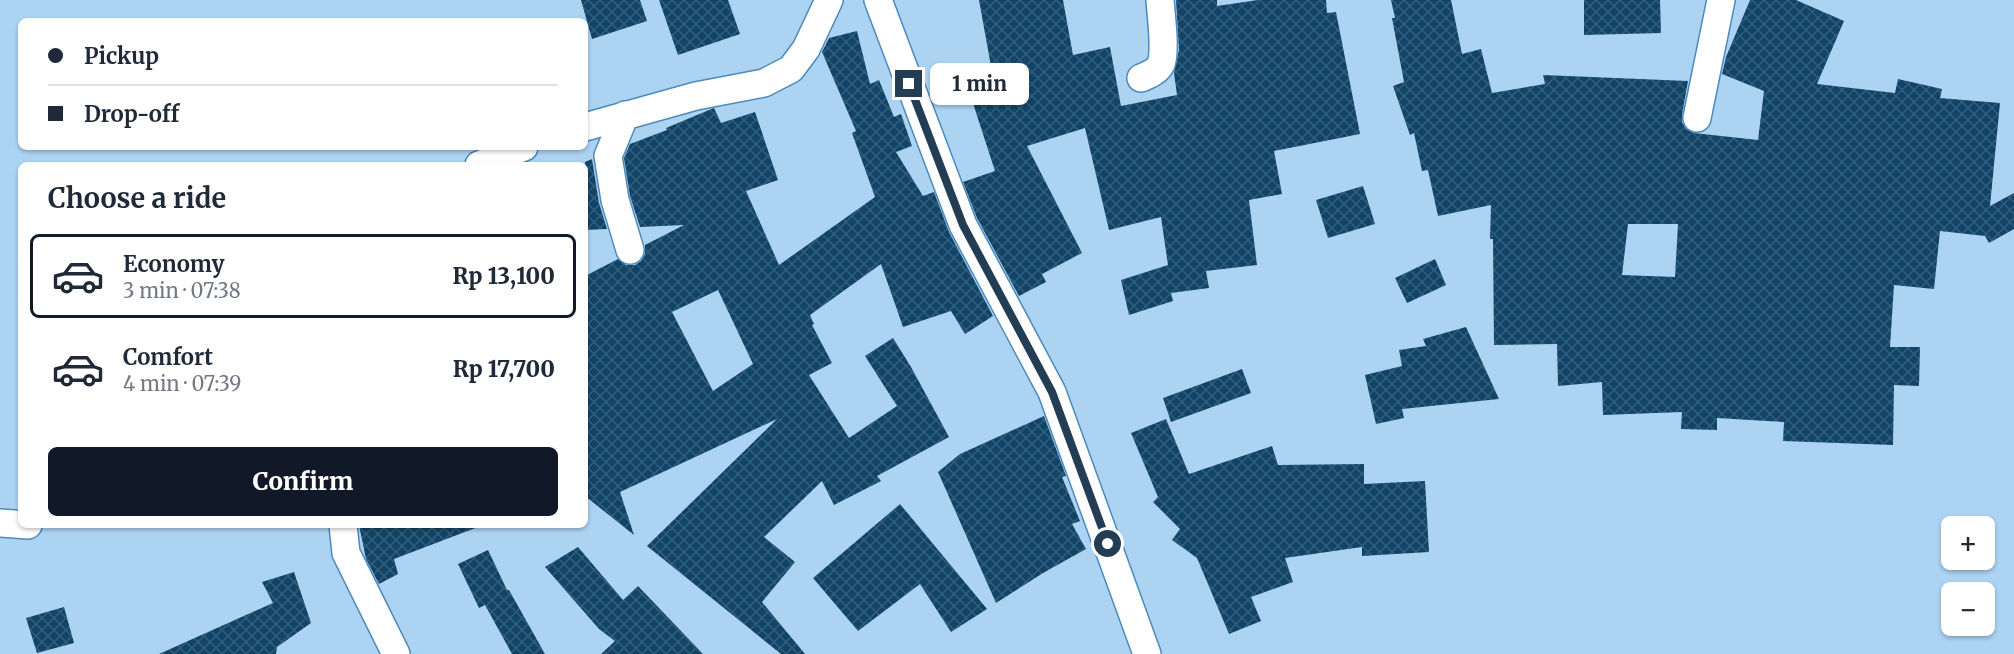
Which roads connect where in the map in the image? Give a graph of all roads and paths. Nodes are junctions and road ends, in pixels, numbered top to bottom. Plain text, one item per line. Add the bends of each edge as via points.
1 (829, 0) edge
2 (878, 0) edge
3 (1160, 0) edge
4 (1721, 0) edge
5 (1142, 78) dead end
6 (625, 116) junction
7 (1697, 118) dead end
8 (588, 126) edge
9 (516, 150) edge
10 (486, 162) edge
11 (630, 250) dead end
12 (0, 523) edge
13 (18, 524) edge
14 (343, 528) edge
15 (396, 654) edge
16 (1147, 654) edge

1 - 6 street via 806,49 791,69 764,83 696,96
2 - 16 street via 963,225 1061,412
3 - 5 street via 1161,64
4 - 7 street
6 - 8 street
6 - 11 street via 608,156 615,200
9 - 10 street
12 - 13 street
14 - 15 street via 346,553

